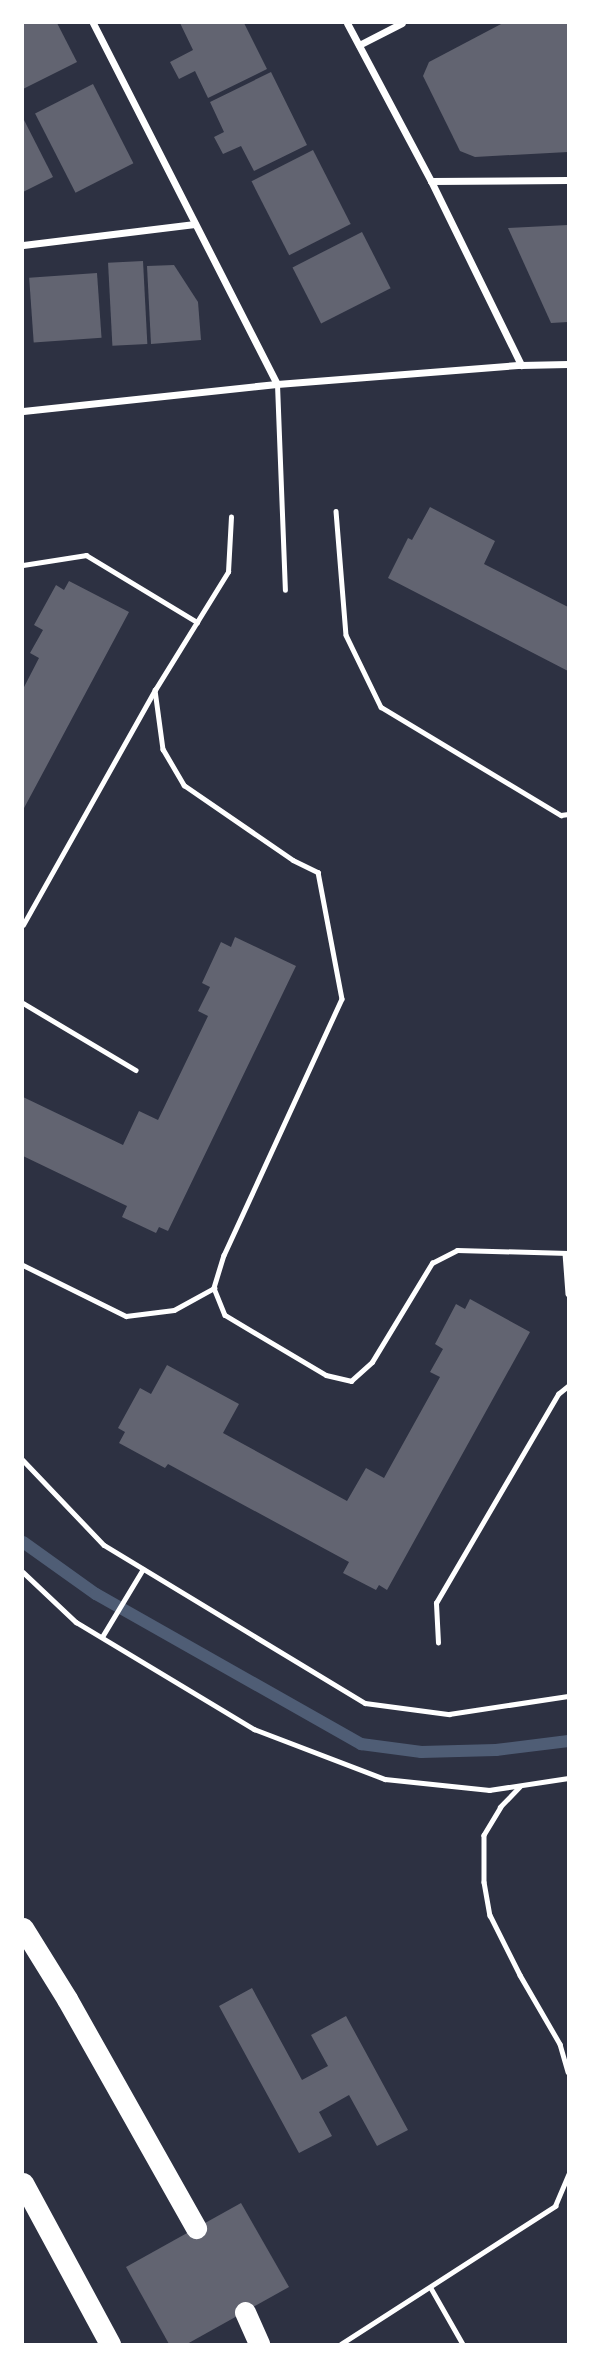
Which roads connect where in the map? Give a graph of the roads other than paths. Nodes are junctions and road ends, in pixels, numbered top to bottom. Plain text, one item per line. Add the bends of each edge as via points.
1 (93, 23) edge
2 (347, 23) edge
3 (402, 23) edge
4 (359, 45) junction
5 (568, 180) edge
6 (431, 181) junction
7 (195, 224) junction
8 (23, 245) edge
9 (568, 364) edge
10 (521, 365) junction
11 (277, 384) junction
12 (23, 411) edge
13 (285, 590) dead end
14 (23, 1928) edge
15 (23, 2183) edge
16 (196, 2228) dead end
17 (244, 2312) dead end
18 (110, 2344) edge
19 (259, 2344) edge

1 - 7 street
2 - 4 street
3 - 4 street
4 - 6 street
5 - 6 street
6 - 10 street
7 - 8 street
7 - 11 street
9 - 10 street
10 - 11 street
11 - 12 street
11 - 13 lane
14 - 16 highway
15 - 18 highway
17 - 19 highway

